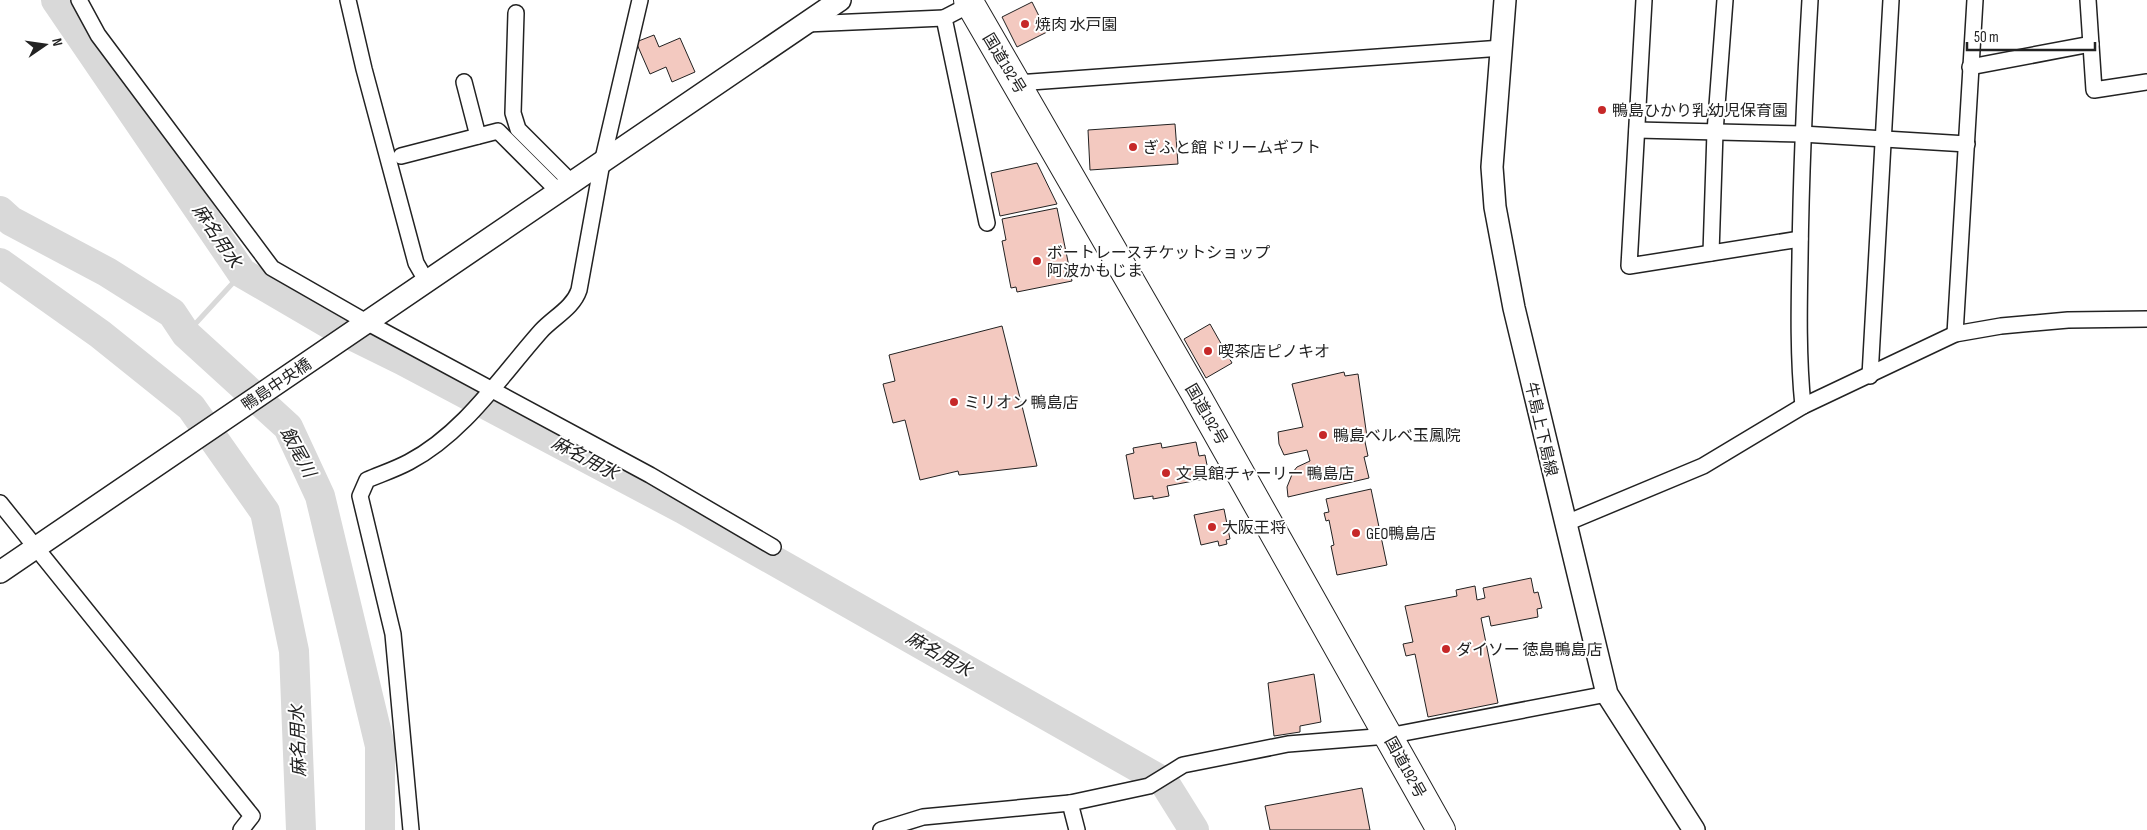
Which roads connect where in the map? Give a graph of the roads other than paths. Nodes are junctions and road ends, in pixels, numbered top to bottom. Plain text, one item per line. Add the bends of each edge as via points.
1 (79, 0) edge
2 (348, 0) edge
3 (640, 0) edge
4 (840, 0) edge
5 (1505, 0) edge
6 (1644, 0) edge
7 (1725, 0) edge
8 (1810, 0) edge
9 (1892, 0) edge
10 (1975, 0) edge
11 (2088, 0) edge
12 (969, 2) edge
13 (516, 12) dead end
14 (944, 18) junction
15 (806, 24) junction
16 (2091, 44) junction
17 (1502, 48) junction
18 (1970, 67) junction
19 (464, 82) dead end
20 (2147, 82) edge
21 (1017, 83) junction
22 (1636, 130) junction
23 (1716, 132) junction
24 (1802, 134) junction
25 (478, 136) junction
26 (1884, 139) junction
27 (1967, 144) junction
28 (401, 156) dead end
29 (602, 163) junction
30 (564, 186) junction
31 (987, 223) dead end
32 (1800, 239) junction
33 (1711, 253) junction
34 (427, 282) junction
35 (2147, 318) edge
36 (362, 326) junction
37 (1955, 334) junction
38 (1870, 376) junction
39 (490, 392) junction
40 (1803, 406) junction
41 (0, 504) edge
42 (1564, 524) junction
43 (773, 547) dead end
44 (35, 549) junction
45 (0, 572) edge
46 (1607, 694) junction
47 (1388, 736) junction
48 (1070, 803) junction
49 (241, 830) edge
50 (411, 830) edge
51 (881, 830) edge
52 (1077, 830) edge
53 (1441, 830) edge
54 (1694, 830) edge

1 - 36 street via 98,35 272,268
2 - 34 street via 416,263
3 - 29 street
4 - 15 street, 鴨島中央橋
5 - 17 street, 牛島上下島線
6 - 22 street
7 - 23 street
8 - 24 street
9 - 26 street
10 - 18 street
11 - 16 street
12 - 14 street
12 - 21 highway, 国道192号
13 - 30 street via 513,113 518,129
14 - 15 street
14 - 31 street
15 - 29 street, 鴨島中央橋
16 - 18 street
16 - 20 street via 2094,90
17 - 21 street
17 - 42 street, 牛島上下島線 via 1492,167 1495,207 1514,308
18 - 27 street
19 - 25 street
21 - 47 highway, 国道192号
22 - 23 street
22 - 33 street via 1629,266
23 - 24 street
23 - 33 street
24 - 26 street
24 - 32 street
25 - 28 street
25 - 30 street via 498,131
26 - 27 street
26 - 38 street
27 - 37 street
29 - 30 street, 鴨島中央橋
29 - 39 street via 575,301 548,324
30 - 34 street, 鴨島中央橋
32 - 33 street
32 - 40 street via 1798,362
34 - 36 street, 鴨島中央橋
35 - 37 street via 2068,320
36 - 39 street
36 - 44 street, 鴨島中央橋
37 - 38 street
38 - 40 street
39 - 43 street via 650,475
39 - 50 street via 436,444 409,462 367,480 360,496 393,634
40 - 42 street via 1703,466
41 - 44 street
42 - 46 street, 牛島上下島線
44 - 45 street, 鴨島中央橋
44 - 49 street via 252,816
46 - 47 street
46 - 54 street, 牛島上下島線
47 - 48 street via 1288,744 1183,765 1149,786
47 - 53 highway, 国道192号
48 - 51 street via 923,818
48 - 52 street

